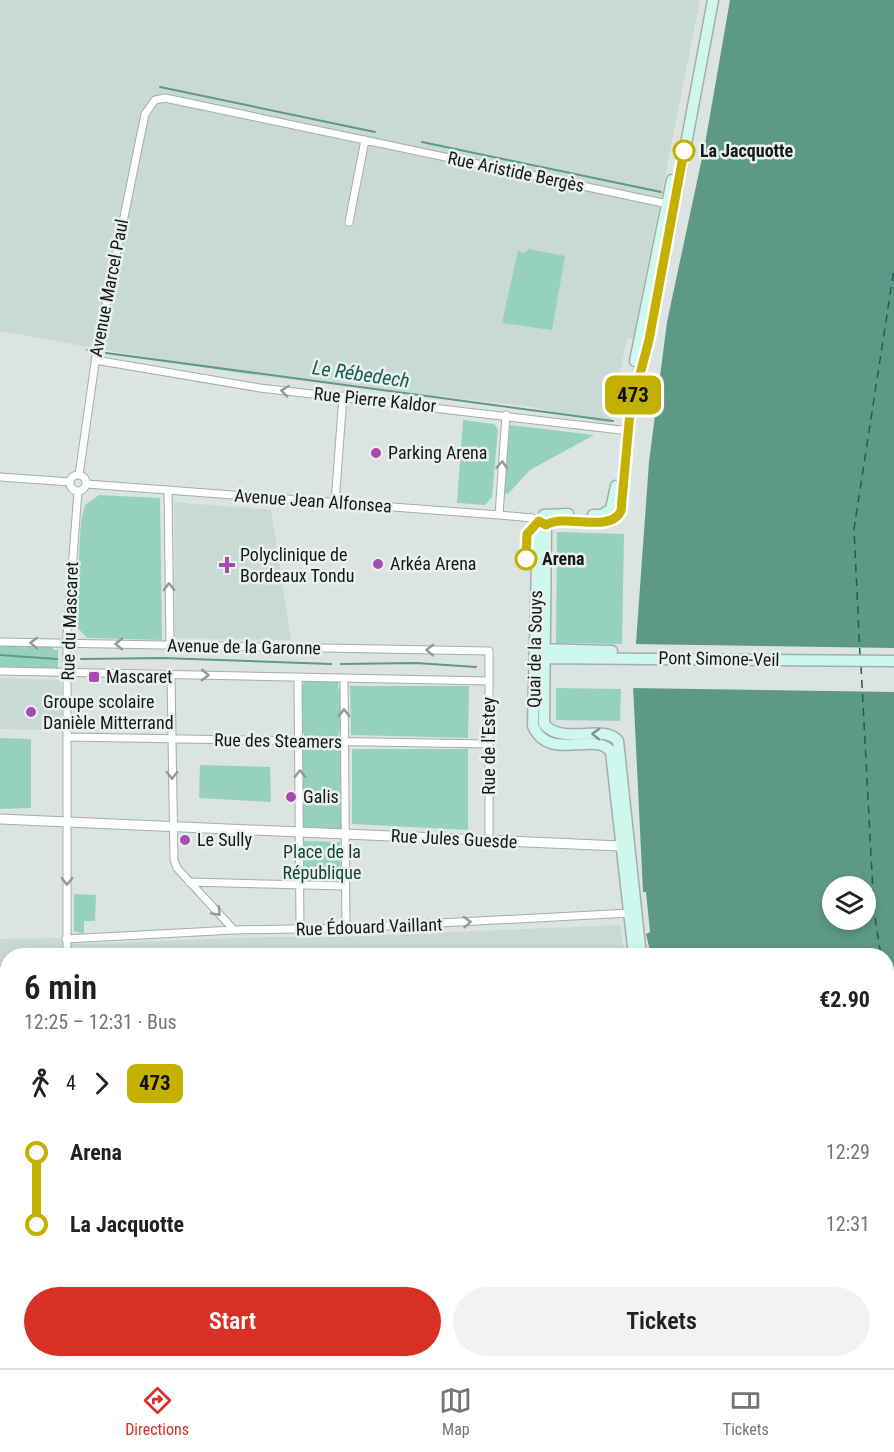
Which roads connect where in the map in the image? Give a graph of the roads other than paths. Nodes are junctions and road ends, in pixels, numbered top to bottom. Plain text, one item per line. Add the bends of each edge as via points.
1 (707, 0) edge
2 (713, 0) edge
3 (150, 104) joint
4 (365, 140) junction
5 (670, 205) junction
6 (349, 222) dead end
7 (95, 360) junction
8 (344, 396) junction
9 (506, 416) junction
10 (621, 430) junction
11 (79, 475) junction
12 (0, 477) edge
13 (70, 482) junction
14 (87, 483) junction
15 (168, 490) junction
16 (78, 491) junction
17 (335, 503) junction
18 (499, 515) junction
19 (543, 523) junction
20 (0, 642) edge
21 (68, 643) junction
22 (170, 645) junction
23 (489, 651) joint
24 (540, 654) junction
25 (567, 654) junction
26 (894, 655) edge
27 (894, 661) edge
28 (0, 671) edge
29 (67, 673) junction
30 (171, 675) junction
31 (298, 677) junction
32 (344, 678) junction
33 (488, 681) junction
34 (68, 737) junction
35 (172, 739) junction
36 (300, 741) junction
37 (345, 742) junction
38 (489, 744) junction
39 (0, 819) edge
40 (68, 822) junction
41 (172, 828) junction
42 (300, 833) junction
43 (347, 834) junction
44 (489, 841) junction
45 (624, 842) junction
46 (189, 882) junction
47 (299, 885) junction
48 (345, 886) junction
49 (632, 913) junction
50 (346, 928) junction
51 (234, 930) junction
52 (300, 930) junction
53 (66, 939) junction
54 (67, 948) edge
55 (634, 948) edge
56 (639, 948) edge

1 - 5 main road
2 - 5 main road
3 - 4 street, Rue Aristide Bergès via 165,98
3 - 7 street, Avenue Marcel Paul
4 - 5 street, Rue Aristide Bergès
4 - 6 street
5 - 10 main road
5 - 19 main road via 649,340 630,412 621,511 609,522
8 -> 7 street, Rue Pierre Kaldor via 260,388
7 - 11 street, Avenue Marcel Paul
8 - 9 street, Rue Pierre Kaldor
8 - 17 street
9 - 10 street, Rue Pierre Kaldor
18 -> 9 street
10 - 19 main road via 611,509 602,515 548,514
11 - 13 street
11 - 14 street
12 - 13 street
13 - 16 street
14 - 15 street, Avenue Jean Alfonsea
14 - 16 street
15 - 17 street, Avenue Jean Alfonsea
22 -> 15 street
16 - 21 street, Rue du Mascaret
17 - 18 street, Avenue Jean Alfonsea
18 - 19 street, Avenue Jean Alfonsea
19 - 24 main road, Quai de la Souys
21 -> 20 street, Avenue de la Garonne
22 -> 21 street, Avenue de la Garonne
21 - 29 street, Rue du Mascaret
23 -> 22 street, Avenue de la Garonne
23 - 33 street, Rue de l'Estey
24 - 25 main road, Pont Simone-Veil
24 - 45 main road, Quai de la Souys via 533,717 538,735 552,744 602,745 611,752
25 - 26 main road, Pont Simone-Veil
25 - 27 main road, Pont Simone-Veil
28 - 29 street, Avenue de la Garonne
29 - 30 street, Avenue de la Garonne
29 - 34 street, Rue du Mascaret
30 -> 31 street, Avenue de la Garonne
30 - 35 street
31 - 32 street, Avenue de la Garonne
31 - 36 street
32 - 33 street, Avenue de la Garonne
37 -> 32 street
33 - 38 street, Rue de l'Estey
34 - 35 street, Rue des Steamers
34 - 40 street, Rue du Mascaret
35 - 36 street, Rue des Steamers
35 -> 41 street
36 - 37 street, Rue des Steamers
42 -> 36 street
37 - 38 street, Rue des Steamers
37 - 43 street
38 - 44 street, Rue de l'Estey
39 - 40 street, Rue Jules Guesde
40 - 41 street, Rue Jules Guesde
40 -> 53 street, Rue du Mascaret
41 - 42 street, Rue Jules Guesde
41 - 46 street via 174,860
42 - 43 street, Rue Jules Guesde
42 - 47 street
43 - 44 street, Rue Jules Guesde
43 - 48 street
44 - 45 street, Rue Jules Guesde
45 - 49 main road, Quai de la Souys
45 - 49 main road, Quai de la Souys via 633,889
46 - 47 street
46 -> 51 street
47 - 48 street
47 - 52 street
48 - 50 street
50 -> 49 street, Rue Édouard Vaillant
49 - 55 main road, Quai de la Souys
49 - 56 main road, Quai de la Souys
50 - 52 street, Rue Édouard Vaillant
51 - 52 street, Rue Édouard Vaillant
51 - 53 street, Rue Édouard Vaillant
53 - 54 street, Rue du Mascaret

